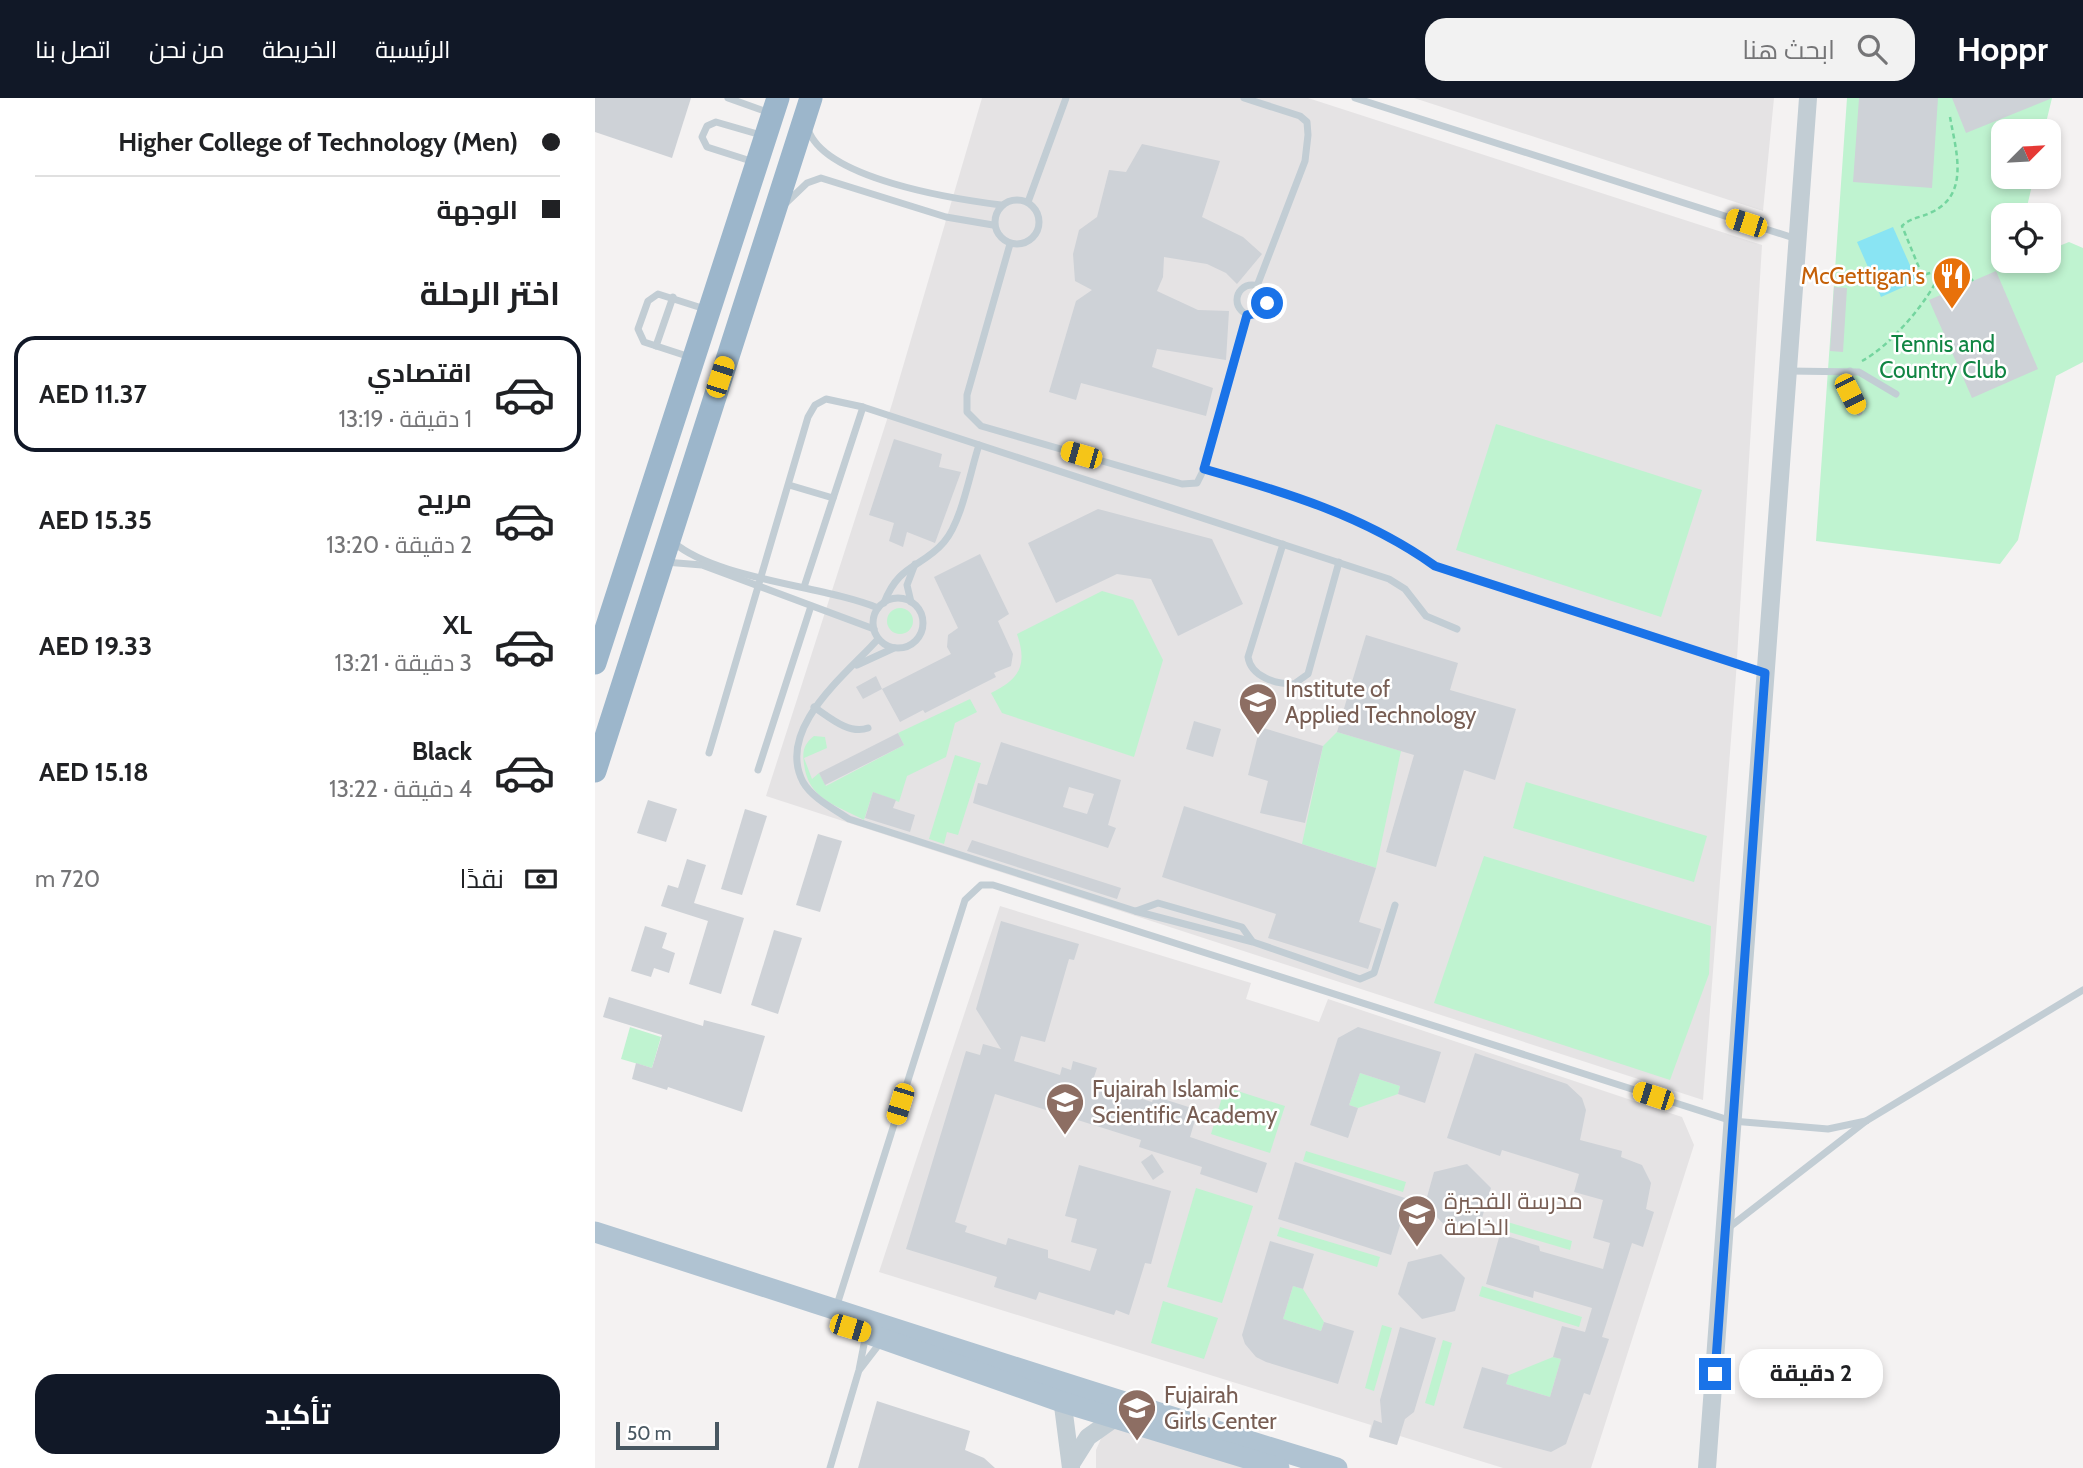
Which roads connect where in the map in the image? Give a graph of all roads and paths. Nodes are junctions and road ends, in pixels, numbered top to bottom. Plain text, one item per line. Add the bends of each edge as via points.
1 (731, 98) edge
2 (1066, 98) edge
3 (1244, 98) edge
4 (1355, 98) edge
5 (1808, 98) edge
6 (810, 102) edge
7 (775, 106) edge
8 (1950, 117) dead end
9 (765, 136) junction
10 (757, 163) junction
11 (881, 178) junction
12 (876, 194) junction
13 (930, 195) junction
14 (1028, 202) junction
15 (1001, 205) junction
16 (925, 211) junction
17 (771, 218) junction
18 (993, 225) junction
19 (1798, 239) junction
20 (1010, 244) junction
21 (1941, 271) junction
22 (1973, 281) dead end
23 (1257, 286) junction
24 (673, 297) junction
25 (709, 310) junction
26 (1247, 315) junction
27 (656, 346) junction
28 (694, 358) junction
29 (1862, 361) dead end
30 (1788, 371) junction
31 (1850, 371) junction
32 (1896, 394) dead end
33 (863, 407) junction
34 (1859, 412) dead end
35 (979, 445) junction
36 (1204, 469) junction
37 (789, 485) junction
38 (833, 498) junction
39 (669, 537) junction
40 (1283, 544) junction
41 (917, 561) junction
42 (1339, 562) junction
43 (661, 563) junction
44 (762, 581) junction
45 (804, 587) junction
46 (911, 601) junction
47 (811, 606) junction
48 (881, 606) junction
49 (874, 629) junction
50 (1457, 629) dead end
51 (879, 639) junction
52 (894, 648) junction
53 (595, 663) edge
54 (853, 667) junction
55 (1765, 673) junction
56 (814, 707) junction
57 (868, 728) dead end
58 (709, 753) dead end
59 (758, 770) dead end
60 (595, 771) edge
61 (1395, 905) dead end
62 (1135, 911) junction
63 (1253, 942) junction
64 (2083, 990) edge
65 (1732, 1121) junction
66 (1866, 1121) junction
67 (1725, 1231) junction
68 (595, 1232) edge
69 (595, 1247) edge
70 (836, 1309) junction
71 (875, 1331) junction
72 (859, 1370) junction
73 (1061, 1393) junction
74 (1115, 1418) junction
75 (1071, 1466) edge
76 (831, 1468) edge
77 (1279, 1468) edge
78 (1337, 1468) edge
79 (1707, 1468) edge

1 - 7 lane
2 - 14 lane
3 - 23 lane via 1300,116 1307,122 1308,135 1303,167
4 - 19 lane
5 - 19 street
6 - 11 lane via 806,124 823,153
6 - 17 highway
7 - 9 highway
8 - 21 path via 1958,170 1955,193 1947,203 1902,226 1922,275
9 - 10 highway
9 - 10 lane via 721,122 704,130 704,145
10 - 25 highway
11 - 12 lane
11 - 13 lane
12 - 16 lane
12 - 17 lane via 830,179 815,179
13 - 15 lane
13 - 16 lane
14 - 15 lane
14 - 20 lane via 1035,209 1039,227 1028,242
15 - 18 lane
16 - 18 lane
17 - 39 highway
18 - 20 lane
19 - 30 street
20 - 36 lane via 967,395 971,419 981,426 1182,484 1197,483
21 - 22 path via 1960,266
21 - 29 path via 1929,294 1885,345
23 - 26 lane via 1267,303 1262,312
23 - 26 lane via 1242,289 1237,298 1239,309
24 - 25 lane
24 - 27 lane
24 - 27 lane via 662,293 650,297 638,329 641,340
25 - 28 highway
26 - 36 lane
27 - 28 lane
28 - 53 highway
30 - 31 lane
30 - 55 street
31 - 32 lane via 1870,376
31 - 34 lane via 1850,394
33 - 35 lane
33 - 37 lane via 833,398 815,405
33 - 38 lane
35 - 40 lane
35 - 41 lane via 950,533
36 - 55 lane via 1265,485 1346,516 1435,566
37 - 38 lane
37 - 44 lane
38 - 45 lane
39 - 43 highway
39 - 44 lane via 695,556
40 - 42 lane
40 - 42 lane via 1248,657 1252,669 1262,676 1294,684 1308,674
41 - 46 lane via 907,584
41 - 48 lane via 896,579
42 - 50 lane via 1401,585 1426,616
43 - 44 lane via 692,562
43 - 60 highway
44 - 45 lane
44 - 47 lane
44 - 58 lane
45 - 48 lane
46 - 48 lane via 899,598
46 - 52 lane via 922,617 921,634 910,645
47 - 49 lane
47 - 59 lane
48 - 49 lane
49 - 51 lane
51 - 52 lane
51 - 54 lane
52 - 54 lane
54 - 56 lane
55 - 65 street
56 - 57 lane via 847,727
56 - 62 lane via 802,732 797,764 803,783 816,797 849,819
61 - 63 lane via 1374,973 1366,978
62 - 63 lane
62 - 63 lane via 1157,903 1242,927
64 - 66 lane
65 - 66 lane via 1828,1129
65 - 67 street
65 - 70 lane via 993,885 981,885 965,900
66 - 67 lane
67 - 79 street
68 - 70 main road
69 - 71 main road
70 - 71 main road
71 - 72 lane
71 - 72 lane via 871,1352
71 - 73 main road
72 - 76 lane
73 - 74 main road
73 - 75 street
73 - 78 main road
74 - 75 street via 1088,1437
74 - 77 main road

